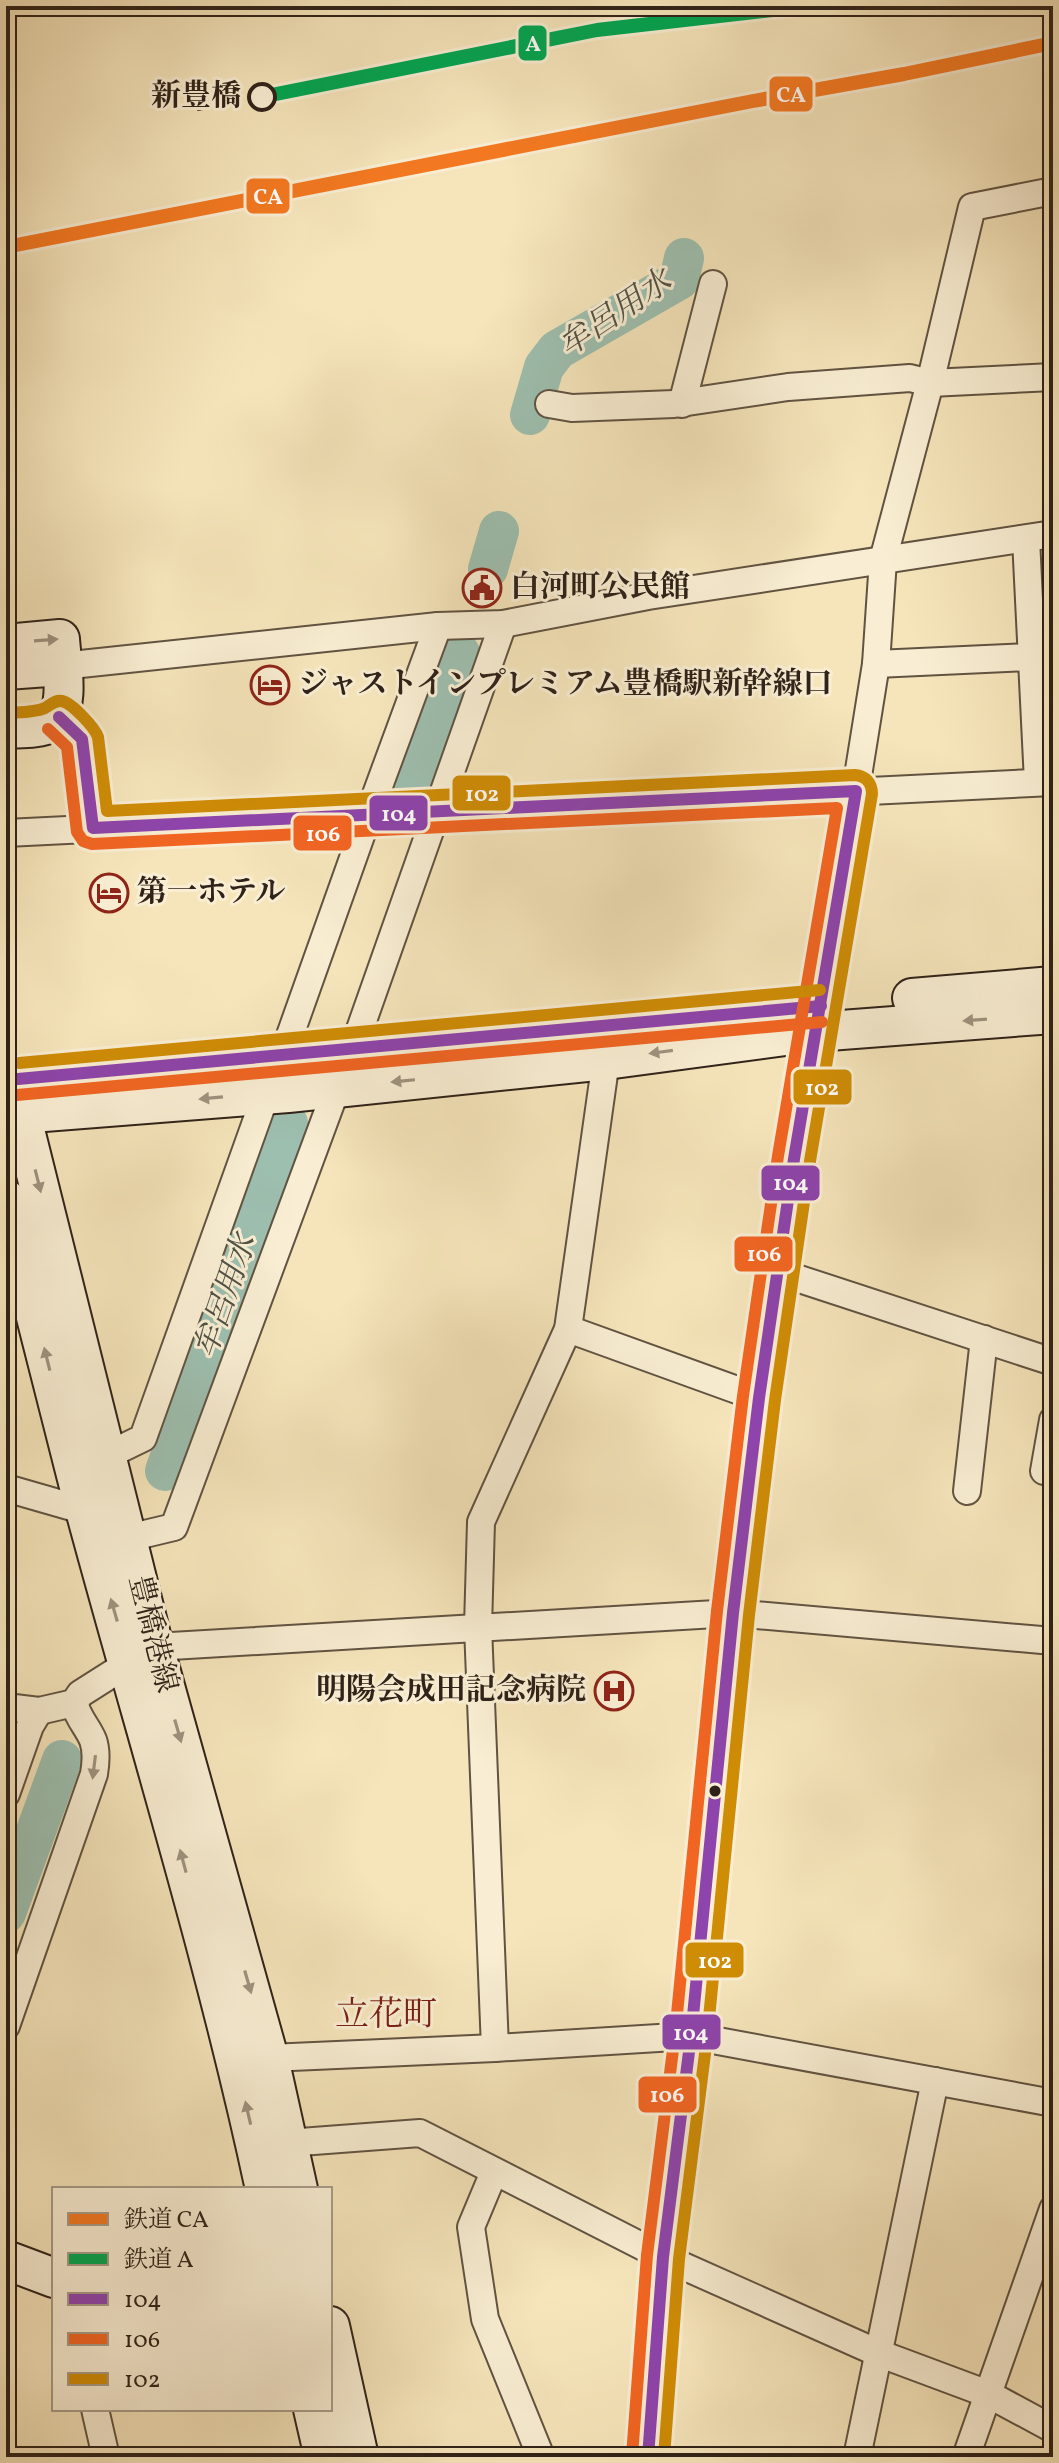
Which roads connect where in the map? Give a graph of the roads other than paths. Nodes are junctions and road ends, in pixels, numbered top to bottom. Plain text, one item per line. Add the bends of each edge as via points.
1 (1053, 191) edge
2 (713, 284) dead end
3 (1053, 377) edge
4 (930, 383) junction
5 (549, 404) dead end
6 (682, 404) junction
7 (1053, 534) edge
8 (1026, 539) junction
9 (883, 560) junction
10 (503, 624) junction
11 (438, 626) junction
12 (6, 644) edge
13 (1042, 657) edge
14 (876, 664) junction
15 (62, 666) junction
16 (6, 670) edge
17 (59, 717) junction
18 (6, 729) edge
19 (1045, 782) edge
20 (856, 791) junction
21 (436, 812) junction
22 (368, 816) junction
23 (93, 828) junction
24 (6, 833) edge
25 (1053, 986) edge
26 (1053, 1014) edge
27 (818, 1019) junction
28 (350, 1049) junction
29 (293, 1054) junction
30 (606, 1060) junction
31 (334, 1088) junction
32 (9, 1092) edge
33 (277, 1093) junction
34 (6, 1199) edge
35 (778, 1272) junction
36 (568, 1329) junction
37 (984, 1339) junction
38 (1053, 1362) edge
39 (759, 1398) junction
40 (1053, 1420) edge
41 (108, 1455) junction
42 (1044, 1471) dead end
43 (6, 1488) edge
44 (967, 1491) dead end
45 (86, 1511) junction
46 (128, 1538) junction
47 (733, 1613) junction
48 (478, 1627) junction
49 (1053, 1641) edge
50 (142, 1655) junction
51 (74, 1703) junction
52 (8, 1707) edge
53 (39, 1711) junction
54 (6, 1794) edge
55 (6, 2026) edge
56 (691, 2036) junction
57 (495, 2048) junction
58 (269, 2058) junction
59 (935, 2081) junction
60 (1053, 2103) edge
61 (287, 2143) junction
62 (494, 2172) junction
63 (265, 2187) edge
64 (298, 2187) edge
65 (1053, 2209) edge
66 (663, 2257) junction
67 (6, 2260) edge
68 (52, 2277) edge
69 (332, 2335) edge
70 (878, 2353) junction
71 (988, 2394) junction
72 (95, 2411) edge
73 (313, 2411) edge
74 (1053, 2429) edge
75 (106, 2457) edge
76 (324, 2457) edge
77 (359, 2457) edge
78 (541, 2457) edge
79 (648, 2457) edge
80 (857, 2457) edge
81 (966, 2457) edge

1 - 4 street via 972,207
2 - 6 street
3 - 4 street
4 - 6 street via 910,378 788,387
4 - 9 street
5 - 6 street
7 - 8 street
8 - 9 street
8 - 13 street
9 - 10 street
9 - 14 street
10 - 11 street
10 - 21 street
11 - 15 street
11 - 22 street
12 -> 15 main road via 60,639
13 - 14 street
13 - 19 street
14 - 20 street
15 - 16 main road
15 - 17 main road via 64,705
17 - 18 main road via 50,724
17 - 23 street via 82,739
19 - 20 street
20 - 21 street
20 - 27 street
21 - 22 street
21 - 28 street
22 - 23 street
22 - 29 street
23 - 24 street
25 - 27 main road
26 -> 27 main road
27 - 28 main road
27 -> 30 main road
27 - 35 main road
28 - 29 main road
29 - 32 main road
30 -> 31 main road
30 - 36 street
31 - 33 main road
31 - 46 street via 174,1527
33 -> 32 main road
32 -> 41 main road, 豊橋港線
33 - 41 street via 143,1438
45 -> 34 main road, 豊橋港線
35 - 37 street
35 - 39 main road
36 - 39 street
36 - 48 street via 481,1522
37 - 38 street
37 - 44 street
39 - 47 main road
40 - 42 street
41 - 46 main road, 豊橋港線
43 - 45 street
50 -> 45 main road, 豊橋港線
46 - 50 main road, 豊橋港線
47 - 48 street
47 - 49 street
47 - 56 main road
48 - 50 street
48 - 57 street
50 - 51 street
50 -> 58 main road, 豊橋港線
63 -> 50 main road, 豊橋港線
51 - 53 street
51 -> 55 street via 92,1738 94,1774
52 - 53 street
53 - 54 street
56 - 57 street
56 - 59 street
56 - 66 main road
57 - 58 street
58 - 61 main road, 豊橋港線
59 - 60 street
59 - 70 street
61 - 62 street via 420,2133
61 - 64 main road, 豊橋港線
62 - 66 street
62 - 78 street via 471,2227 485,2319
65 - 71 street
66 - 70 street
66 - 79 main road
67 - 68 main road
69 - 77 main road
70 - 71 street
70 - 80 street
71 - 74 street
71 - 81 street
72 - 75 street
73 - 76 main road

